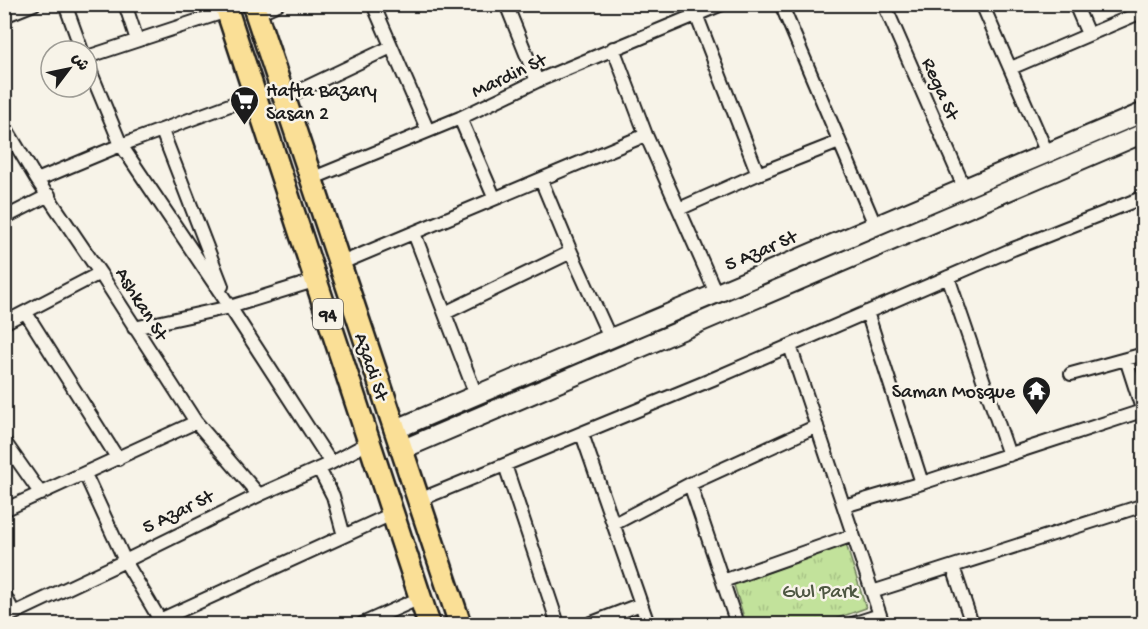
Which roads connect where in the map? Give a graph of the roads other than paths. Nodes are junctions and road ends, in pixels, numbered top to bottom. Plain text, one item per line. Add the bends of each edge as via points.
1 (34, 4) edge
2 (65, 4) edge
3 (125, 4) edge
4 (278, 4) edge
5 (373, 4) edge
6 (722, 4) edge
7 (781, 4) edge
8 (884, 4) edge
9 (982, 4) edge
10 (1074, 4) edge
11 (506, 5) edge
12 (226, 8) edge
13 (255, 9) edge
14 (694, 10) edge
15 (1143, 11) edge
16 (4, 15) edge
17 (1088, 34) junction
18 (78, 39) edge
19 (137, 40) junction
20 (391, 47) junction
21 (613, 48) junction
22 (99, 53) edge
23 (1011, 68) junction
24 (537, 81) junction
25 (99, 91) edge
26 (254, 96) junction
27 (284, 98) junction
28 (1143, 112) edge
29 (460, 118) junction
30 (4, 125) edge
31 (428, 130) junction
32 (162, 131) junction
33 (1143, 133) edge
34 (646, 135) junction
35 (839, 142) junction
36 (122, 145) junction
37 (1047, 153) junction
38 (758, 174) junction
39 (311, 179) junction
40 (37, 180) junction
41 (541, 180) junction
42 (964, 187) junction
43 (49, 195) junction
44 (494, 197) junction
45 (1143, 197) edge
46 (679, 209) junction
47 (4, 218) edge
48 (875, 225) junction
49 (414, 233) junction
50 (570, 252) junction
51 (339, 264) junction
52 (767, 271) junction
53 (100, 273) junction
54 (948, 277) junction
55 (317, 280) junction
56 (774, 291) junction
57 (716, 293) junction
58 (230, 307) junction
59 (867, 312) junction
60 (26, 313) junction
61 (445, 313) junction
62 (4, 323) edge
63 (134, 328) junction
64 (610, 338) junction
65 (790, 346) junction
66 (1143, 354) edge
67 (1126, 359) junction
68 (1071, 374) dead end
69 (476, 395) junction
70 (1143, 413) edge
71 (196, 422) junction
72 (817, 426) junction
73 (582, 434) junction
74 (398, 440) junction
75 (4, 441) edge
76 (370, 442) junction
77 (1009, 455) junction
78 (118, 459) junction
79 (505, 465) junction
80 (325, 466) junction
81 (85, 474) junction
82 (922, 483) junction
83 (690, 484) junction
84 (41, 494) junction
85 (259, 495) junction
86 (419, 500) junction
87 (1143, 505) edge
88 (844, 506) junction
89 (4, 510) edge
90 (393, 513) junction
91 (614, 524) junction
92 (853, 535) junction
93 (344, 536) junction
94 (125, 561) junction
95 (953, 567) junction
96 (723, 581) junction
97 (872, 592) junction
98 (4, 594) edge
99 (420, 598) junction
100 (642, 604) junction
101 (9, 616) edge
102 (179, 619) edge
103 (881, 620) edge
104 (155, 622) edge
105 (362, 624) edge
106 (429, 624) edge
107 (460, 624) edge
108 (558, 624) edge
109 (589, 624) edge
110 (648, 624) edge
111 (737, 624) edge
112 (852, 624) edge
113 (972, 624) edge

1 - 16 street
2 - 18 street
3 - 19 street
4 - 13 street
5 - 20 street
6 - 14 street, Mardin St
7 - 35 street
8 - 42 street, Rega St
9 - 23 street
10 - 17 street
11 - 24 street
12 - 19 street
12 - 26 highway, Azadi St / 94
13 - 27 highway, Azadi St
14 - 21 street, Mardin St
14 - 38 street
15 - 17 street
17 - 23 street
19 - 22 street
20 - 27 street
20 - 31 street
21 - 24 street, Mardin St
21 - 34 street
23 - 37 street
24 - 29 street, Mardin St
25 - 36 street
26 - 32 street
26 - 55 highway, Azadi St / 94
27 - 39 highway, Azadi St
28 - 37 main road, 5 Azar St
29 - 31 street, Mardin St
29 - 44 street
30 - 40 street, Ashkan St
31 - 39 street, Mardin St
32 - 36 street
32 - 58 street
33 - 56 main road
34 - 41 street
34 - 46 street
35 - 38 street
35 - 48 street
36 - 40 street
36 - 58 street
37 - 42 main road, 5 Azar St
38 - 46 street
39 - 51 highway, Azadi St
40 - 43 street, Ashkan St
41 - 44 street
41 - 50 street
42 - 48 main road, 5 Azar St
43 - 47 street
43 - 53 street, Ashkan St
44 - 49 street
45 - 54 street
46 - 57 street
48 - 52 main road, 5 Azar St
49 - 51 street
49 - 61 street
50 - 61 street
50 - 64 street
51 - 74 highway, Azadi St
52 - 56 main road
52 - 57 main road, 5 Azar St
53 - 60 street
53 - 63 street, Ashkan St
54 - 59 street
54 - 77 street
55 - 58 street
55 - 76 highway, Azadi St / 94
56 - 74 main road
57 - 64 main road, 5 Azar St
58 - 63 street
58 - 80 street
59 - 65 street
59 - 82 street
60 - 62 street
60 - 78 street
61 - 69 street
63 - 71 street, Ashkan St
64 - 69 main road, 5 Azar St
65 - 72 street
65 - 73 street
66 - 67 street
67 - 68 street
67 - 70 street
69 - 74 main road, 5 Azar St
70 - 77 street
71 - 78 street
71 - 85 street, Ashkan St
72 - 83 street
72 - 88 street
73 - 79 street
73 - 91 street
74 - 86 highway, Azadi St
75 - 84 street
76 - 80 street, 5 Azar St
76 - 90 highway, Azadi St / 94
77 - 82 street
78 - 81 street
79 - 86 street
79 - 108 street
80 - 85 street, 5 Azar St
80 - 93 street
81 - 84 street
81 - 94 street
82 - 88 street
83 - 91 street
83 - 96 street
84 - 89 street
85 - 94 street, 5 Azar St
86 - 107 highway, Azadi St
87 - 95 street
88 - 92 street
90 - 93 street
90 - 99 highway, Azadi St / 94
91 - 100 street
92 - 96 street
92 - 97 street
93 - 102 street
94 - 101 street, 5 Azar St
94 - 104 street
95 - 97 street
95 - 113 street
96 - 111 street
97 - 103 street
98 - 101 street
99 - 105 street
99 - 106 highway, Azadi St / 94
100 - 109 street
100 - 110 street
102 - 104 street
103 - 112 street

